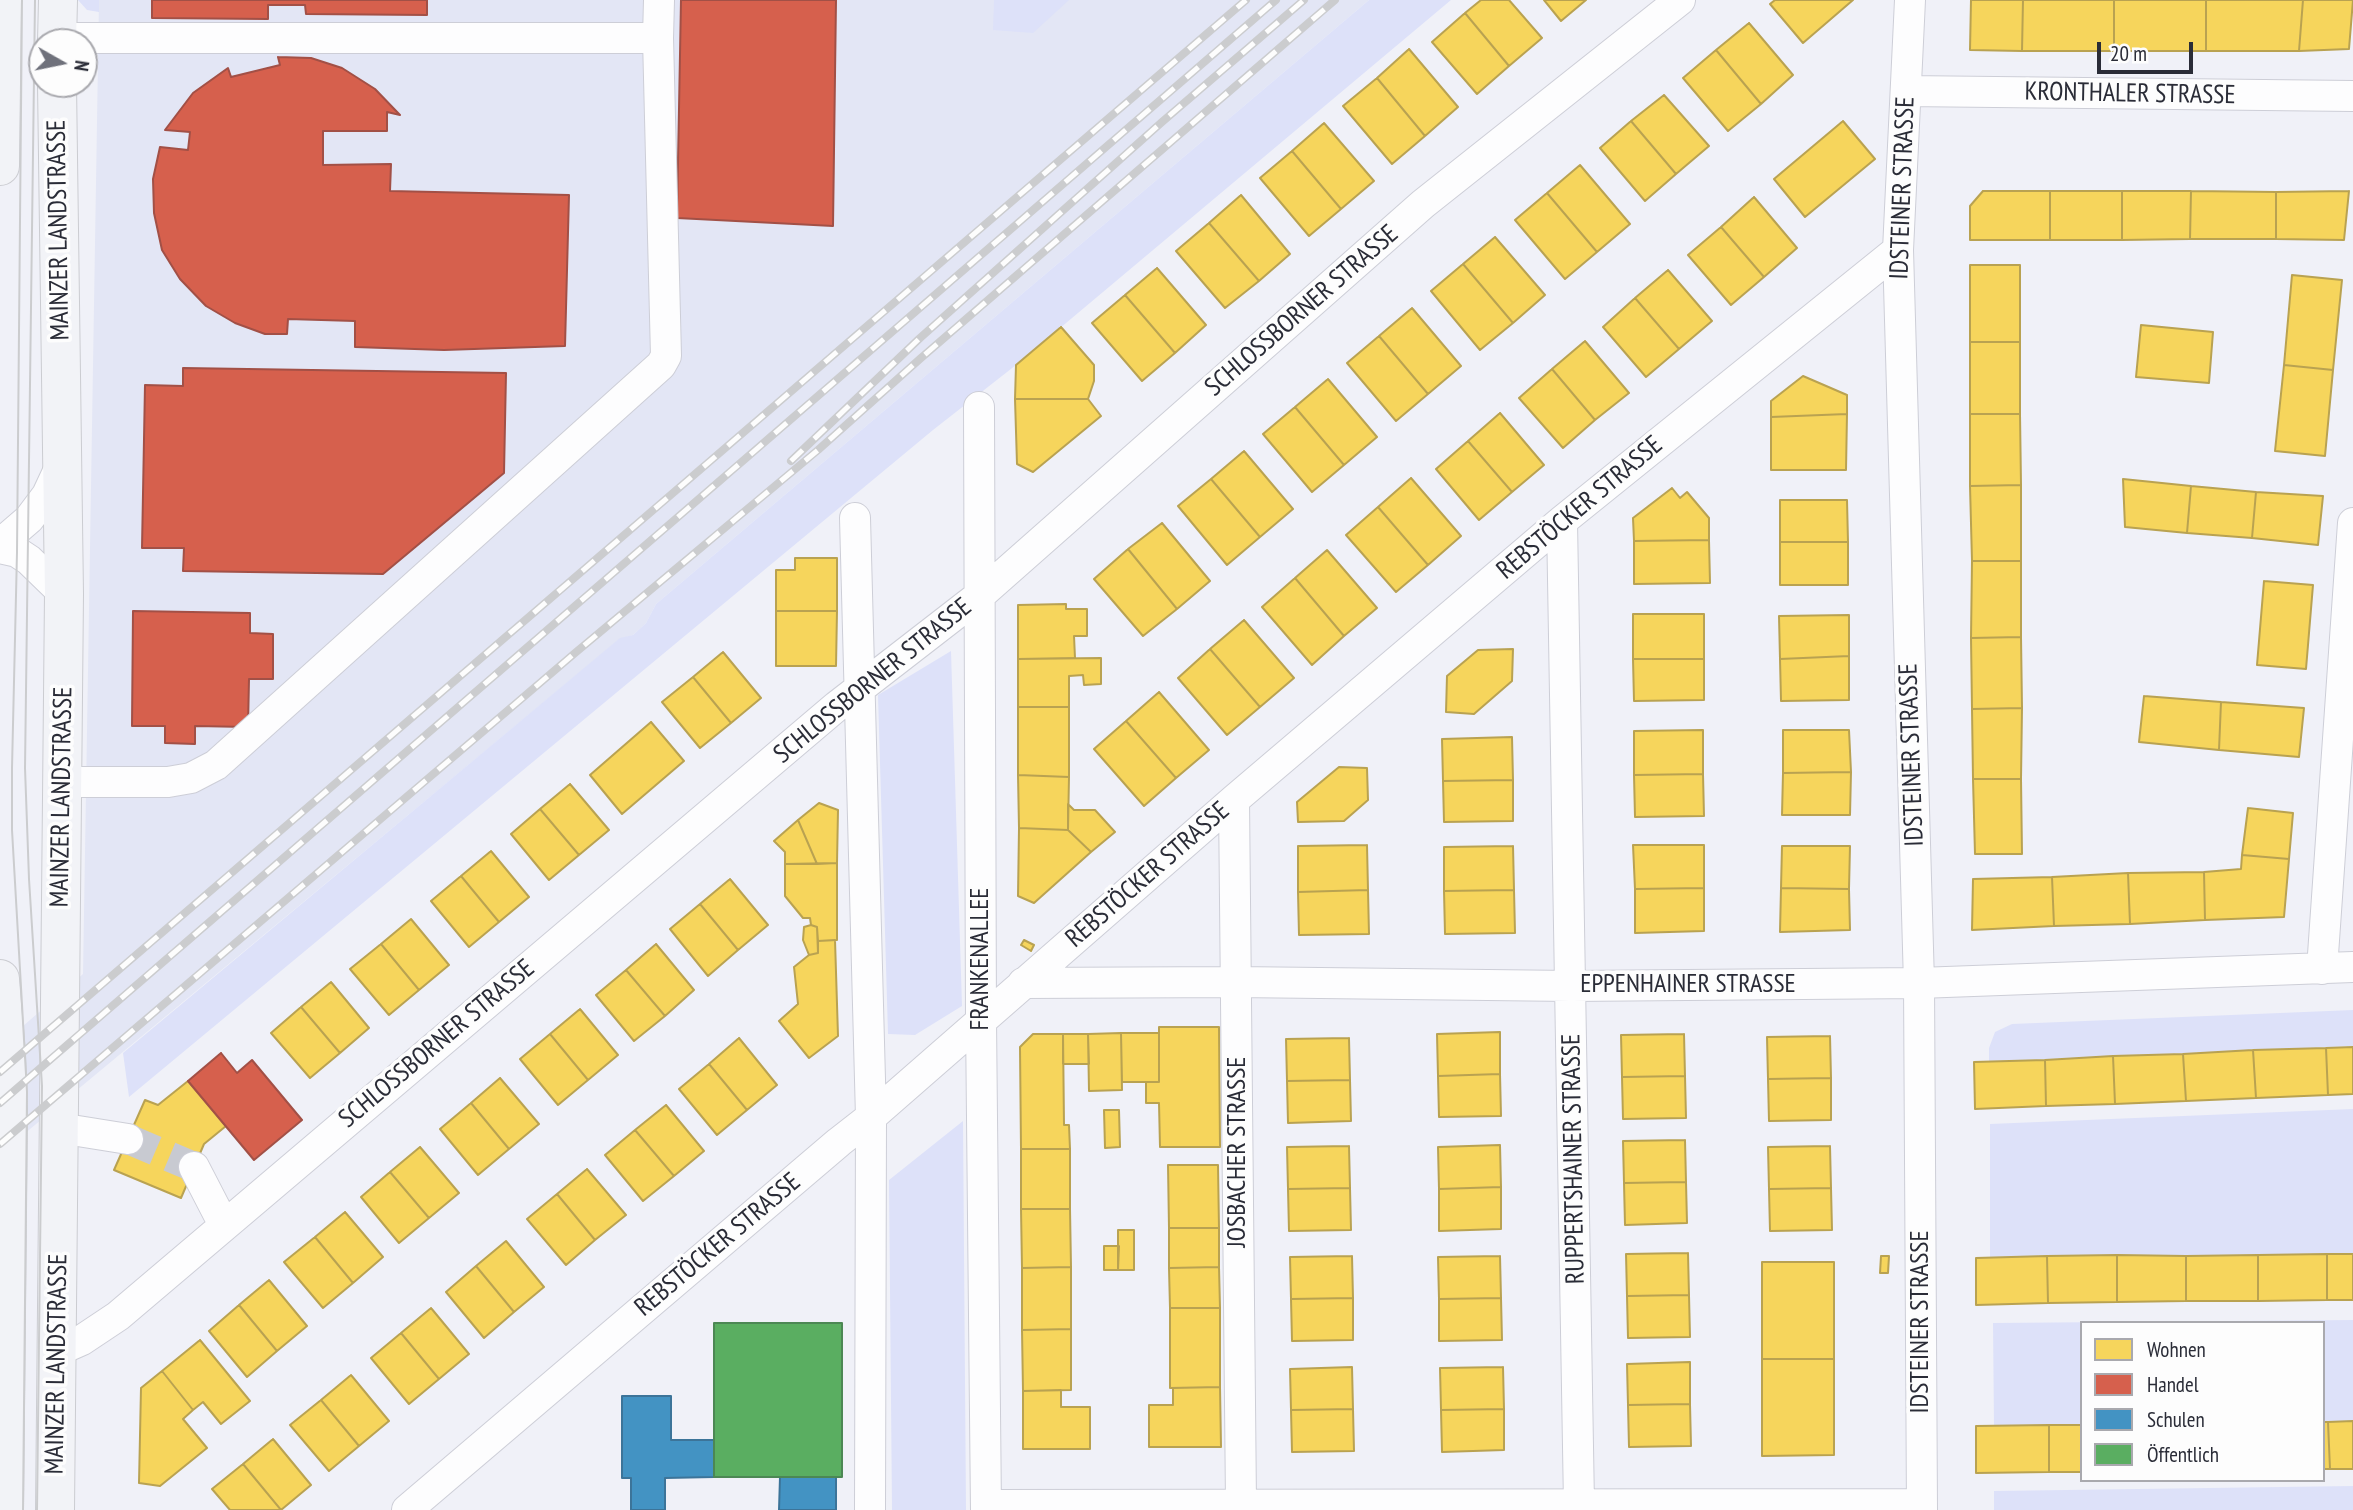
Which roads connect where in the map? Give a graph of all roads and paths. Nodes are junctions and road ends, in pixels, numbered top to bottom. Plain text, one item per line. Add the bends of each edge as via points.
1 (2, 0) edge
2 (58, 0) edge
3 (659, 0) edge
4 (1680, 0) edge
5 (1910, 0) edge
6 (1925, 0) edge
7 (57, 28) edge
8 (658, 38) junction
9 (98, 40) edge
10 (1906, 91) junction
11 (2353, 96) edge
12 (57, 98) edge
13 (0, 166) edge
14 (1898, 250) junction
15 (979, 407) dead end
16 (64, 460) junction
17 (855, 518) dead end
18 (1562, 521) junction
19 (2353, 523) edge
20 (0, 546) edge
21 (64, 594) junction
22 (979, 596) junction
23 (860, 688) junction
24 (62, 782) junction
25 (1234, 800) junction
26 (2353, 967) edge
27 (2322, 969) junction
28 (0, 979) edge
29 (1236, 982) junction
30 (1023, 983) junction
31 (1919, 983) junction
32 (1571, 986) junction
33 (981, 1020) junction
34 (871, 1117) junction
35 (59, 1128) junction
36 (128, 1139) tunnel mouth
37 (194, 1167) tunnel mouth
38 (224, 1225) junction
39 (57, 1351) junction
40 (1241, 1503) junction
41 (1579, 1504) junction
42 (986, 1507) edge
43 (1922, 1507) edge
44 (4, 1510) edge
45 (55, 1510) edge
46 (407, 1510) edge
47 (870, 1510) edge

1 - 13 main road
2 - 7 main road
3 - 8 street
4 - 22 street, SCHLOSSBORNER STRASSE via 1423,204
5 - 10 street, IDSTEINER STRASSE
6 - 10 street via 1923,53
8 - 9 street
8 - 24 street via 666,356 661,365 216,765 191,778 168,782
10 - 11 street, KRONTHALER STRASSE
10 - 14 street, IDSTEINER STRASSE
12 - 16 main road, MAINZER LANDSTRASSE
14 - 18 street, REBSTÖCKER STRASSE
14 - 31 street, IDSTEINER STRASSE
15 - 22 street, FRANKENALLEE
16 - 20 street via 47,495
16 - 21 main road, MAINZER LANDSTRASSE
17 - 23 street
18 - 25 street, REBSTÖCKER STRASSE
18 - 32 street, RUPPERTSHAINER STRASSE
19 - 27 street
20 - 21 street via 29,560
21 - 24 main road, MAINZER LANDSTRASSE
22 - 23 street, SCHLOSSBORNER STRASSE
22 - 33 street, FRANKENALLEE
23 - 34 street
23 - 38 street, SCHLOSSBORNER STRASSE
24 - 35 main road, MAINZER LANDSTRASSE
25 - 29 street, JOSBACHER STRASSE
25 - 30 street, REBSTÖCKER STRASSE
26 - 27 street, EPPENHAINER STRASSE
27 - 31 street, EPPENHAINER STRASSE
28 - 44 main road, MAINZER LANDSTRASSE via 8,1111
29 - 30 street, EPPENHAINER STRASSE
29 - 32 street, EPPENHAINER STRASSE
29 - 40 street, JOSBACHER STRASSE
30 - 33 street, REBSTÖCKER STRASSE
31 - 32 street, EPPENHAINER STRASSE
31 - 43 street, IDSTEINER STRASSE
32 - 41 street, RUPPERTSHAINER STRASSE
33 - 34 street, REBSTÖCKER STRASSE
33 - 42 street, FRANKENALLEE
34 - 46 street, REBSTÖCKER STRASSE
34 - 47 street
35 - 36 street
35 - 39 main road, MAINZER LANDSTRASSE
37 - 38 street
38 - 39 street, SCHLOSSBORNER STRASSE via 118,1315
39 - 45 main road, MAINZER LANDSTRASSE
40 - 41 street
40 - 42 street
41 - 43 street

